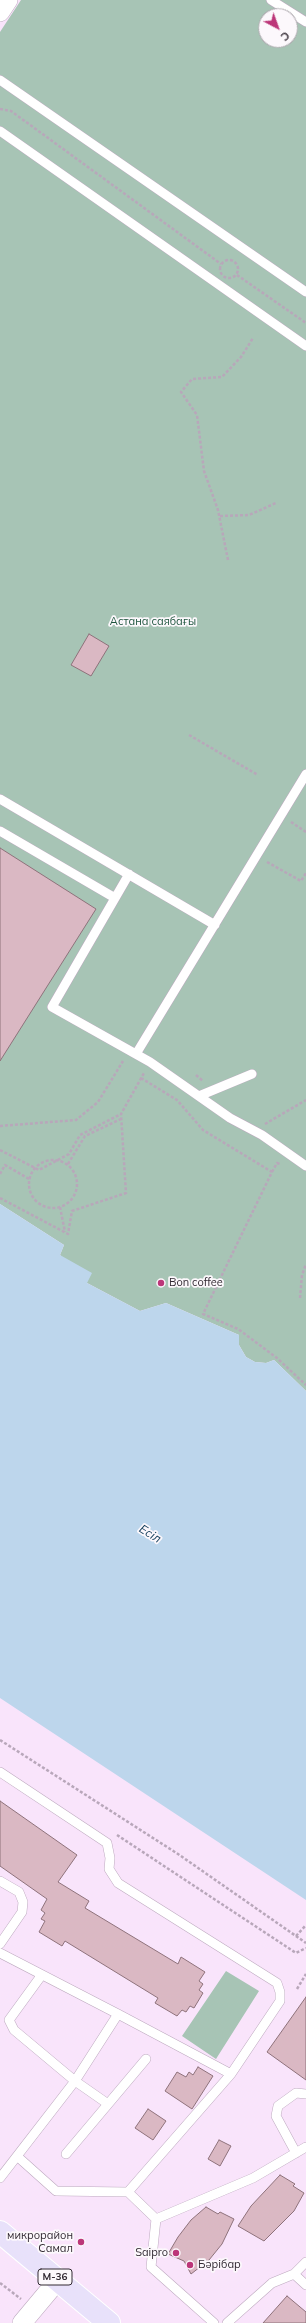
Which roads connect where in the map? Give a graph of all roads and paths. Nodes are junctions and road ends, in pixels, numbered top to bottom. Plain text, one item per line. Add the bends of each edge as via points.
1 (8, 0) edge
2 (271, 0) edge
3 (0, 12) edge
4 (306, 22) edge
5 (0, 80) edge
6 (0, 109) edge
7 (0, 131) edge
8 (221, 264) junction
9 (237, 275) junction
10 (306, 292) edge
11 (306, 323) edge
12 (253, 338) dead end
13 (306, 346) edge
14 (276, 503) dead end
15 (220, 516) junction
16 (228, 560) dead end
17 (190, 735) dead end
18 (306, 774) edge
19 (258, 775) dead end
20 (0, 799) edge
21 (282, 816) junction
22 (0, 830) edge
23 (306, 832) edge
24 (267, 862) dead end
25 (306, 873) edge
26 (129, 874) junction
27 (115, 898) junction
28 (215, 925) junction
29 (133, 1052) junction
30 (150, 1062) junction
31 (252, 1074) dead end
32 (141, 1078) junction
33 (199, 1096) junction
34 (306, 1100) edge
35 (121, 1114) junction
36 (121, 1119) junction
37 (266, 1123) dead end
38 (0, 1126) edge
39 (0, 1150) edge
40 (60, 1160) junction
41 (68, 1164) junction
42 (283, 1166) dead end
43 (306, 1166) edge
44 (35, 1168) junction
45 (272, 1172) junction
46 (0, 1174) edge
47 (29, 1179) junction
48 (0, 1198) edge
49 (60, 1207) junction
50 (65, 1233) junction
51 (306, 1264) edge
52 (300, 1298) dead end
53 (306, 1385) edge
54 (0, 1740) edge
55 (0, 1772) edge
56 (112, 1832) dead end
57 (0, 1881) edge
58 (306, 1925) edge
59 (296, 1936) junction
60 (306, 1943) edge
61 (0, 1944) edge
62 (306, 1948) edge
63 (0, 1953) edge
64 (306, 1974) edge
65 (41, 1976) junction
66 (297, 1988) dead end
67 (118, 2014) junction
68 (146, 2059) dead end
69 (231, 2074) junction
70 (75, 2080) junction
71 (306, 2094) edge
72 (108, 2104) junction
73 (306, 2147) edge
74 (296, 2153) junction
75 (66, 2154) dead end
76 (18, 2157) junction
77 (0, 2178) edge
78 (128, 2192) junction
79 (156, 2219) junction
80 (0, 2232) edge
81 (5, 2250) edge
82 (306, 2262) edge
83 (294, 2274) junction
84 (58, 2280) junction
85 (0, 2283) edge
86 (306, 2285) edge
87 (34, 2308) junction
88 (22, 2323) edge
89 (109, 2323) edge
90 (214, 2323) edge
91 (227, 2323) edge

1 - 3 street
2 - 4 lane
5 - 10 lane
6 - 8 path via 11,111
7 - 13 lane
8 - 9 path via 222,276 228,278
8 - 9 path via 226,260 235,261 239,269
9 - 11 path
12 - 15 path via 241,357 222,377 192,379 181,392 197,415 204,471
14 - 15 path via 249,515
15 - 16 path
17 - 19 path
18 - 21 lane
20 - 26 lane
21 - 23 path
21 - 28 lane
22 - 27 lane
24 - 25 path via 301,881
26 - 27 lane
26 - 28 lane
27 - 29 lane via 52,1007
28 - 29 lane
29 - 30 lane
29 - 38 path via 98,1102 76,1120
30 - 32 path
30 - 33 lane
31 - 33 lane
32 - 35 path
32 - 45 path via 177,1100 204,1130
33 - 43 lane
34 - 37 path
35 - 36 path
35 - 40 path via 80,1135 69,1154
36 - 41 path via 85,1136
36 - 50 path via 126,1193 72,1212 68,1234
39 - 44 path
40 - 41 path
40 - 44 path via 39,1170
40 - 44 path via 44,1160
41 - 49 path via 74,1170 78,1184 72,1198
42 - 45 path via 277,1163
44 - 47 path
45 - 53 path via 203,1314 238,1329 277,1358
46 - 47 path via 5,1166
47 - 49 path via 29,1187 36,1202 52,1208
48 - 50 path
49 - 50 path
51 - 52 path via 302,1275
54 - 59 path via 178,1854
55 - 69 lane via 106,1843 110,1858 109,1869 118,1883 278,1984 280,2001
56 - 62 path via 296,1953
57 - 61 lane via 19,1892 23,1902 22,1912
58 - 59 path
59 - 60 path
63 - 65 lane
64 - 66 path
65 - 67 lane
65 - 70 lane via 9,2020 14,2030
67 - 69 lane
67 - 70 lane
68 - 72 lane
69 - 78 lane
70 - 72 lane
70 - 76 lane
71 - 74 lane via 296,2093 278,2106 276,2116
72 - 75 lane
73 - 74 lane
74 - 79 lane via 253,2178
76 - 77 lane
76 - 78 lane via 56,2191
78 - 79 lane
79 - 90 lane via 151,2267
80 - 84 main road, M-36
81 - 84 main road
82 - 83 lane
83 - 86 lane
83 - 91 lane via 272,2283
84 - 87 street
84 - 89 main road, M-36
85 - 87 path
87 - 88 street

